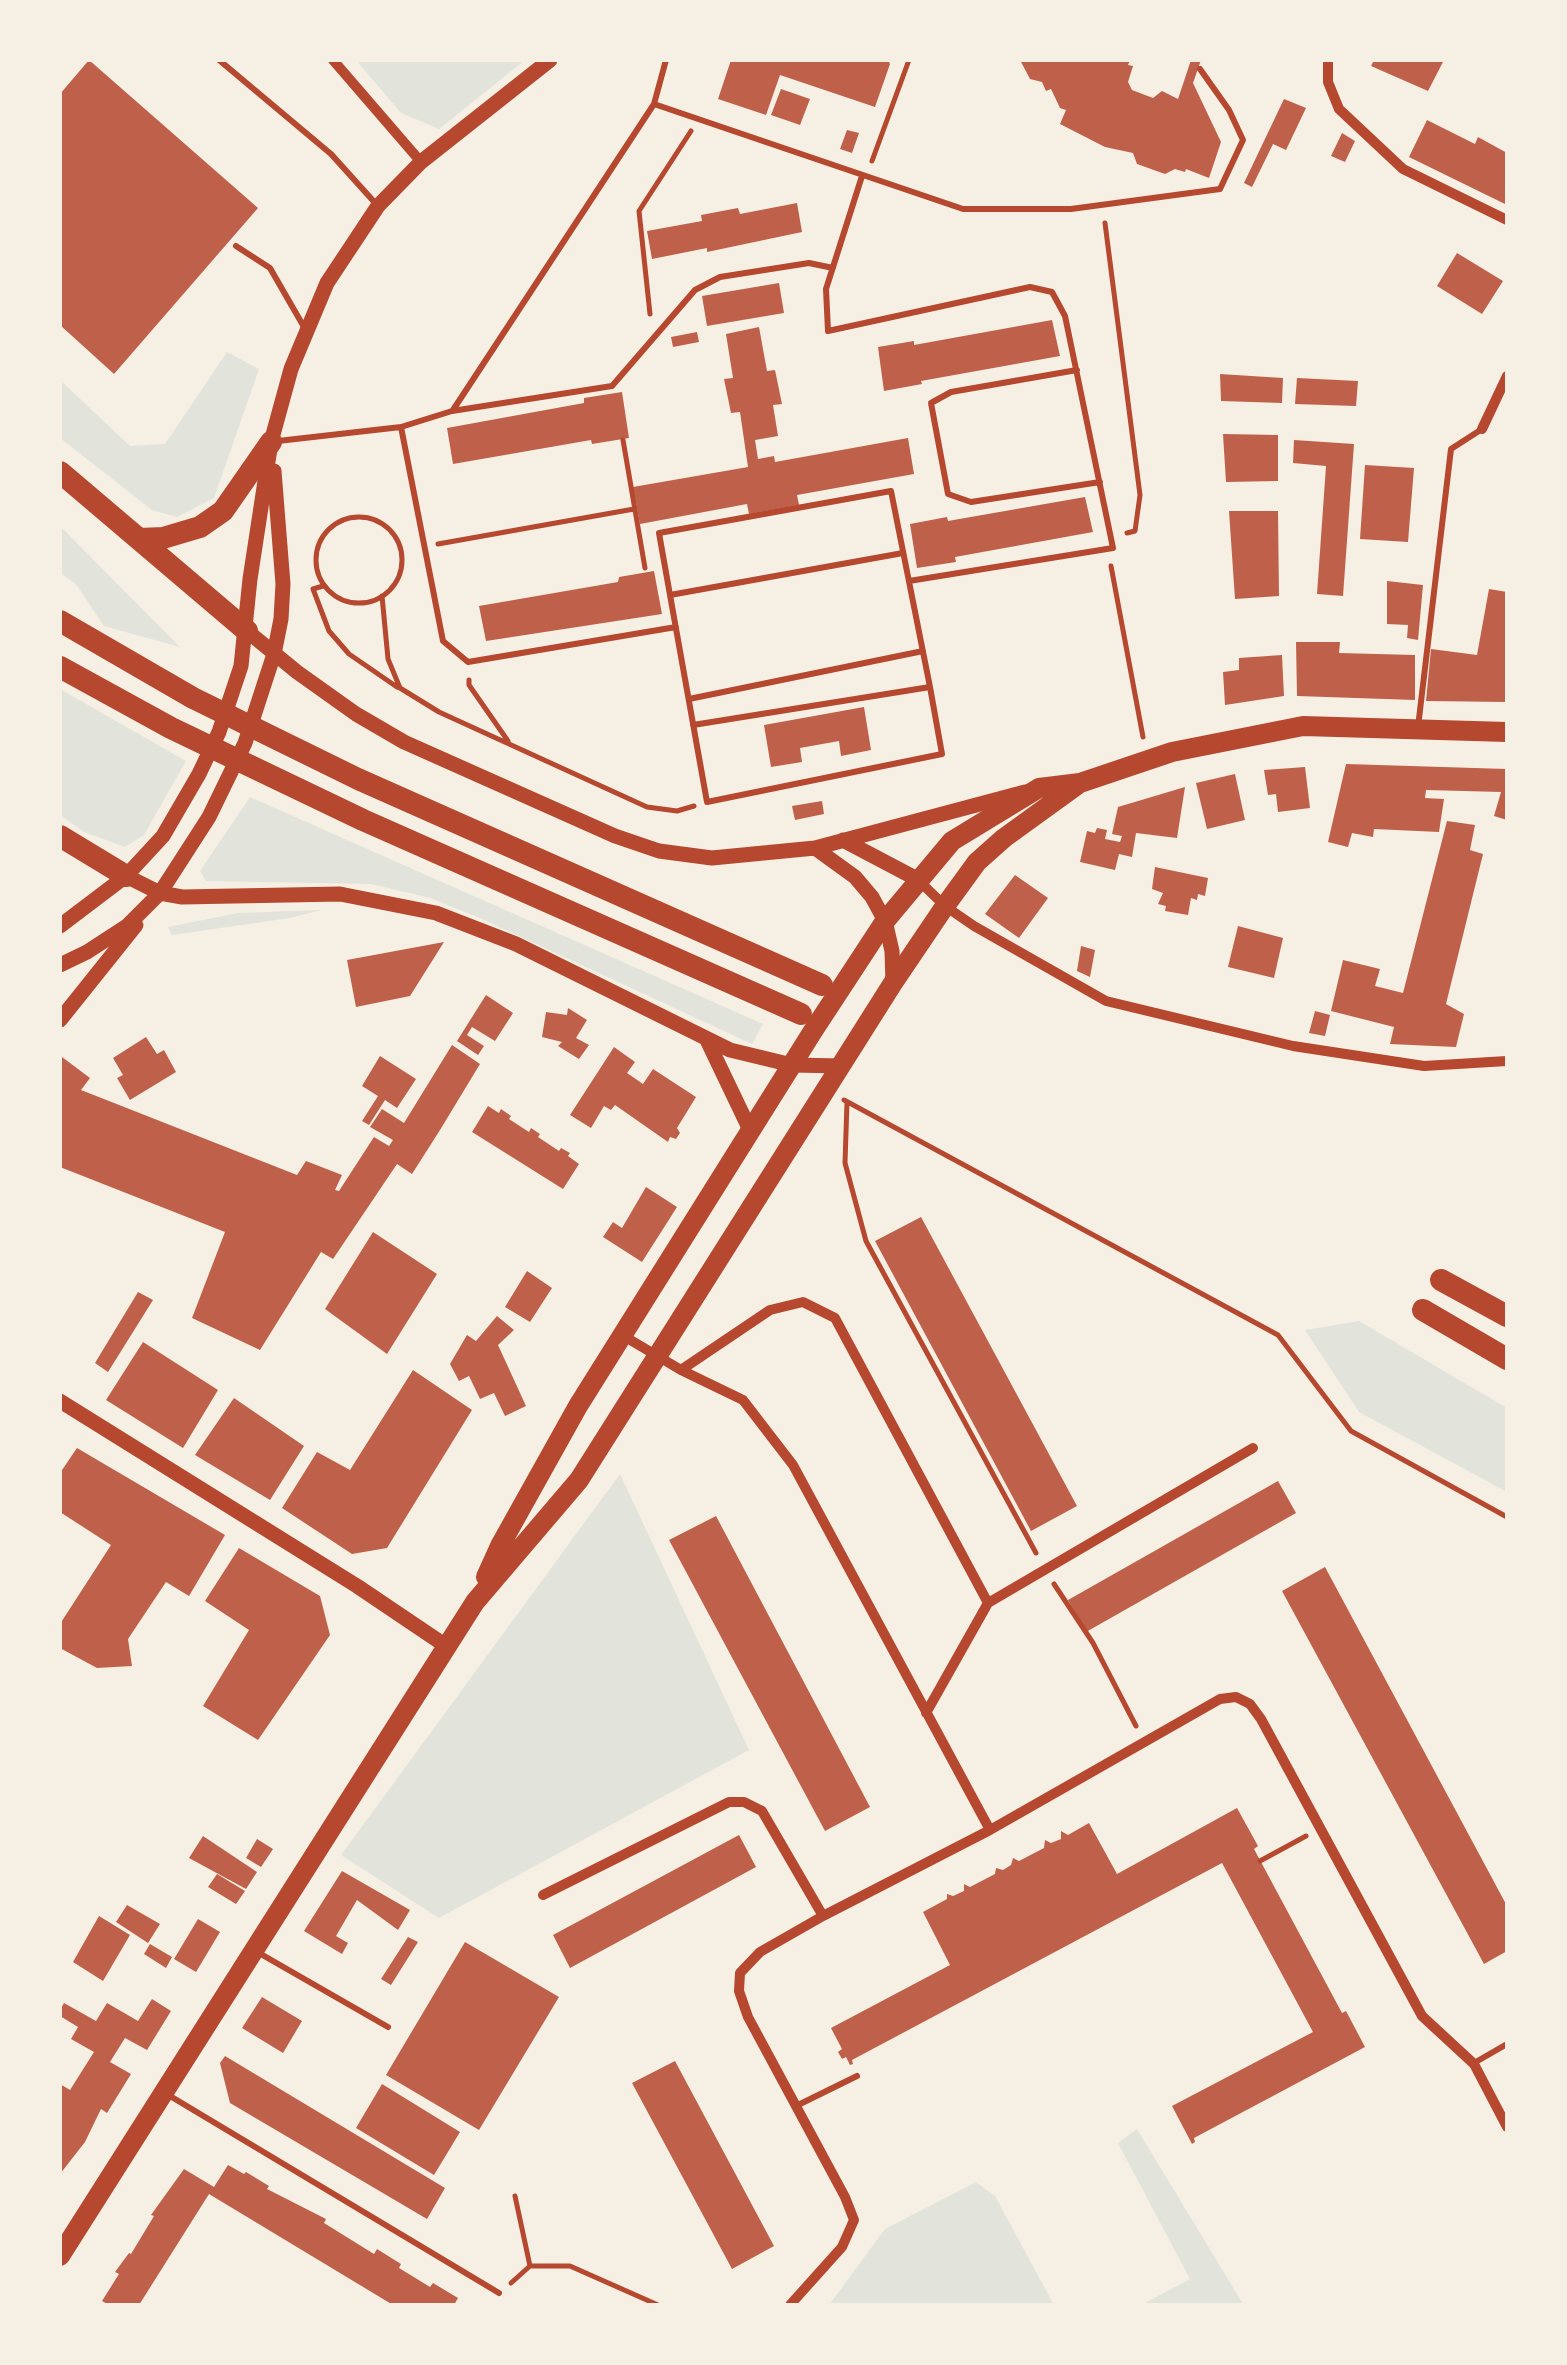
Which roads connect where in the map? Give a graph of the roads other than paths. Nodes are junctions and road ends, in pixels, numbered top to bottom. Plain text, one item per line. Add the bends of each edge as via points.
1 (219, 60) edge
2 (333, 60) edge
3 (550, 60) edge
4 (666, 60) edge
5 (1328, 60) edge
6 (1200, 68) dead end
7 (654, 104) junction
8 (422, 162) junction
9 (862, 176) junction
10 (378, 206) junction
11 (1507, 220) edge
12 (236, 246) dead end
13 (832, 268) junction
14 (307, 331) junction
15 (1077, 370) junction
16 (1507, 376) edge
17 (452, 410) junction
18 (402, 427) junction
19 (1482, 429) joint
20 (271, 442) junction
21 (60, 472) edge
22 (1100, 482) junction
23 (140, 539) junction
24 (903, 553) junction
25 (909, 580) junction
26 (670, 596) junction
27 (60, 621) edge
28 (676, 626) junction
29 (247, 631) junction
30 (923, 651) junction
31 (274, 654) junction
32 (60, 667) edge
33 (930, 687) junction
34 (689, 699) junction
35 (694, 725) junction
36 (1418, 728) junction
37 (1507, 732) edge
38 (1080, 783) junction
39 (1039, 788) junction
40 (60, 836) edge
41 (843, 840) junction
42 (815, 848) junction
43 (126, 876) junction
44 (918, 879) junction
45 (160, 894) junction
46 (945, 906) junction
47 (885, 921) junction
48 (60, 926) edge
49 (60, 965) edge
50 (893, 983) junction
51 (822, 986) dead end
52 (801, 1014) dead end
53 (60, 1020) edge
54 (708, 1040) junction
55 (1507, 1062) edge
56 (792, 1065) junction
57 (842, 1066) junction
58 (751, 1132) junction
59 (1440, 1280) dead end
60 (1423, 1310) dead end
61 (1507, 1316) edge
62 (622, 1335) junction
63 (658, 1358) junction
64 (1507, 1360) edge
65 (681, 1370) junction
66 (60, 1401) edge
67 (1253, 1448) dead end
68 (475, 1602) junction
69 (988, 1603) junction
70 (446, 1646) junction
71 (926, 1713) junction
72 (990, 1830) junction
73 (543, 1896) dead end
74 (822, 1916) junction
75 (254, 1950) junction
76 (388, 2027) dead end
77 (1507, 2044) edge
78 (1474, 2064) junction
79 (856, 2076) dead end
80 (163, 2092) junction
81 (796, 2106) junction
82 (1507, 2126) edge
83 (60, 2256) edge
84 (499, 2293) road end
85 (790, 2305) edge

1 - 10 lane via 331,154
2 - 8 street
3 - 8 street
4 - 7 lane
5 - 11 street via 1328,82 1340,109 1402,169
6 - 9 lane via 1243,140 1220,189 1070,210 963,209
7 - 9 lane
7 - 17 lane
8 - 10 street
9 - 13 lane
10 - 14 street via 327,284
12 - 14 lane via 270,268
13 - 15 lane via 828,331 1030,287 1052,292 1065,316
13 - 17 lane via 809,263 720,276 695,290 612,386
14 - 20 street
15 - 22 lane
15 - 22 lane via 952,392 931,403 948,494 970,502
16 - 19 street
17 - 18 lane
18 - 20 lane
18 - 28 lane via 442,641 468,662
19 - 36 lane via 1451,449
20 - 23 highway via 223,510 200,528
20 - 29 street
20 - 31 street via 283,584
21 - 23 highway
22 - 25 lane via 1114,548
23 - 29 highway
24 - 25 lane
24 - 26 lane
24 - 26 lane via 891,491 659,532
25 - 30 lane
26 - 28 lane
27 - 51 highway via 194,698 358,779
28 - 34 lane
29 - 31 street
29 - 43 street via 235,688 199,774 162,836
30 - 33 lane
30 - 34 lane
31 - 42 street via 404,742 630,841 712,858
31 - 45 street via 225,787
32 - 52 highway via 363,820
33 - 35 lane
33 - 35 lane via 942,754 707,802
34 - 35 lane
36 - 37 main road
36 - 38 main road via 1303,726 1172,752
38 - 39 main road
38 - 46 main road via 990,850
39 - 41 street
39 - 44 main road via 952,841
40 - 43 highway
41 - 42 street
41 - 44 street
42 - 47 street via 855,876
43 - 45 street
43 - 48 street
44 - 46 street
44 - 47 main road
45 - 49 street via 127,926
45 - 53 street
45 - 54 street via 340,894 436,913 516,944
46 - 50 main road
46 - 55 street via 1106,1002 1293,1046 1424,1066
47 - 50 street
47 - 56 main road
50 - 57 main road
54 - 56 street
54 - 58 street
56 - 57 street
56 - 58 main road
57 - 63 main road
58 - 62 main road
59 - 61 highway
60 - 64 highway
62 - 63 street
62 - 68 main road via 501,1544
63 - 65 street
63 - 68 main road via 579,1480
65 - 69 street via 770,1310 802,1302 836,1318
65 - 71 street via 743,1400 793,1465
66 - 70 street
67 - 69 street
68 - 70 main road
69 - 71 street
70 - 75 main road
71 - 72 street
72 - 74 street
72 - 78 street via 1236,1696 1260,1720 1422,2016
73 - 74 street via 728,1802 744,1802 762,1810
74 - 81 street via 760,1952 740,1973 748,2017
75 - 76 lane
75 - 80 main road
77 - 78 lane
78 - 82 street
79 - 81 lane
80 - 83 main road
80 - 84 lane
81 - 85 street via 854,2220 842,2246

